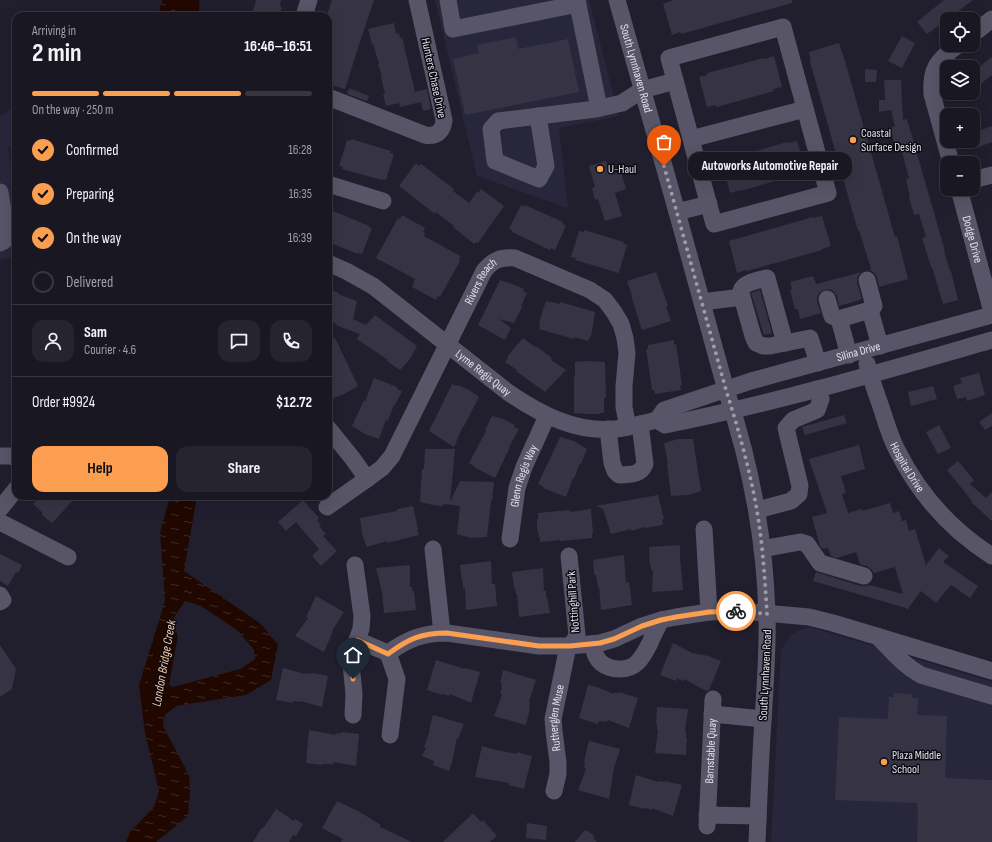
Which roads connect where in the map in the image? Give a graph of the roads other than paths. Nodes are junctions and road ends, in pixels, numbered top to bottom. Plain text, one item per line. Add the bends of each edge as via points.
1 (309, 0) edge
2 (417, 0) edge
3 (448, 0) edge
4 (617, 0) edge
5 (578, 2) edge
6 (305, 12) edge
7 (992, 19) edge
8 (980, 28) edge
9 (949, 52) edge
10 (675, 81) junction
11 (642, 90) junction
12 (332, 99) edge
13 (599, 108) junction
14 (805, 109) junction
15 (538, 116) dead end
16 (691, 139) junction
17 (949, 156) edge
18 (992, 175) edge
19 (980, 178) edge
20 (332, 185) edge
21 (0, 192) edge
22 (960, 196) edge
23 (383, 201) dead end
24 (709, 204) junction
25 (677, 212) junction
26 (0, 243) edge
27 (332, 265) edge
28 (867, 280) dead end
29 (742, 297) junction
30 (827, 299) dead end
31 (702, 302) junction
32 (870, 310) junction
33 (992, 312) edge
34 (992, 315) edge
35 (839, 319) junction
36 (992, 340) edge
37 (785, 343) junction
38 (448, 344) junction
39 (864, 350) junction
40 (818, 363) junction
41 (870, 375) junction
42 (726, 390) junction
43 (817, 390) junction
44 (733, 411) junction
45 (547, 416) junction
46 (657, 420) junction
47 (634, 425) junction
48 (608, 429) junction
49 (332, 433) edge
50 (368, 479) junction
51 (12, 494) edge
52 (327, 507) dead end
53 (0, 509) edge
54 (757, 510) junction
55 (0, 522) edge
56 (704, 529) dead end
57 (510, 539) dead end
58 (433, 549) dead end
59 (762, 549) junction
60 (569, 556) dead end
61 (992, 556) edge
62 (68, 557) dead end
63 (355, 565) dead end
64 (864, 576) dead end
65 (0, 595) edge
66 (0, 602) edge
67 (709, 612) junction
68 (767, 614) junction
69 (661, 620) junction
70 (442, 633) junction
71 (877, 636) junction
72 (357, 640) junction
73 (593, 644) junction
74 (570, 646) junction
75 (388, 654) junction
76 (992, 671) edge
77 (992, 696) edge
78 (353, 715) dead end
79 (763, 719) junction
80 (390, 735) dead end
81 (554, 791) dead end
82 (758, 816) junction
83 (757, 842) edge

1 - 6 street
2 - 12 street, Hunters Chase Drive via 444,120 441,130 435,134 425,135
3 - 5 street via 453,29
4 - 11 street, South Lynnhaven Road
5 - 13 street
7 - 8 street
9 - 17 street via 937,64 931,83
10 - 11 street
10 - 14 street via 669,58 783,27
10 - 16 street
11 - 13 street via 622,102
11 - 25 street, South Lynnhaven Road
13 - 15 street
14 - 16 street
14 - 24 street via 828,193 714,224
16 - 24 street
18 - 19 street
20 - 23 street
21 - 26 street via 7,236
22 - 33 street, Dodge Drive
24 - 25 street
25 - 31 street, South Lynnhaven Road
27 - 38 street, Lyme Regis Quay via 373,286
28 - 32 street via 874,306
29 - 31 street
29 - 37 street via 756,343 763,346
29 - 37 street via 741,291 746,284 767,278
30 - 35 street via 832,316
31 - 42 street, South Lynnhaven Road
32 - 35 street
32 - 39 street
34 - 39 street, Silina Drive
35 - 39 street
36 - 41 street, Silina Drive
37 - 40 street via 810,338
38 - 45 street, Lyme Regis Quay via 509,393
38 - 47 street, Rivers Reach via 484,271 496,260 515,258 590,290 605,300 621,324 627,353 624,407
38 - 50 street, Rivers Reach via 392,456
39 - 40 street, Silina Drive
39 - 41 street, Hospital Drive
40 - 42 street, Silina Drive
41 - 43 street, Silina Drive
41 - 61 street, Hospital Drive via 896,449 909,472 943,517
42 - 44 street, South Lynnhaven Road
42 - 46 street, Lyme Regis Quay via 664,410
43 - 44 street, Silina Drive
43 - 54 street via 821,399 817,410 793,420 786,428 800,486 799,494 791,501
44 - 46 street, Lyme Regis Quay via 665,425
44 - 54 street, South Lynnhaven Road
45 - 48 street, Lyme Regis Quay via 579,427
45 - 57 street, Glenn Regis Way via 517,488
46 - 47 street, Lyme Regis Quay
47 - 48 street, Lyme Regis Quay
47 - 48 street, Rivers Reach via 645,464 637,474 619,475 615,471
49 - 50 street
50 - 52 street, Rivers Reach
51 - 53 street
54 - 59 street, South Lynnhaven Road
55 - 62 street
56 - 67 street
58 - 70 street
59 - 64 street via 800,542 807,544 820,563
59 - 68 street, South Lynnhaven Road
60 - 74 street, Nottinghill Park via 577,635
63 - 72 street via 362,616
65 - 66 street via 3,600
67 - 68 street via 742,611
67 - 69 street
68 - 71 street via 809,618
68 - 79 street, South Lynnhaven Road
69 - 73 street via 614,639
69 - 73 street via 642,657 629,667 621,669 602,665 597,659
70 - 74 street via 539,646
70 - 75 street via 429,633 414,638
71 - 76 street
71 - 77 street via 905,665 921,675
72 - 75 street
72 - 78 street via 351,664
73 - 74 street
74 - 81 street, Rutherglen Muse via 553,719 558,762
75 - 80 street via 397,679
79 - 82 street, South Lynnhaven Road
79 - 82 street, Barnstable Quay via 712,707 707,821
82 - 83 street, South Lynnhaven Road

